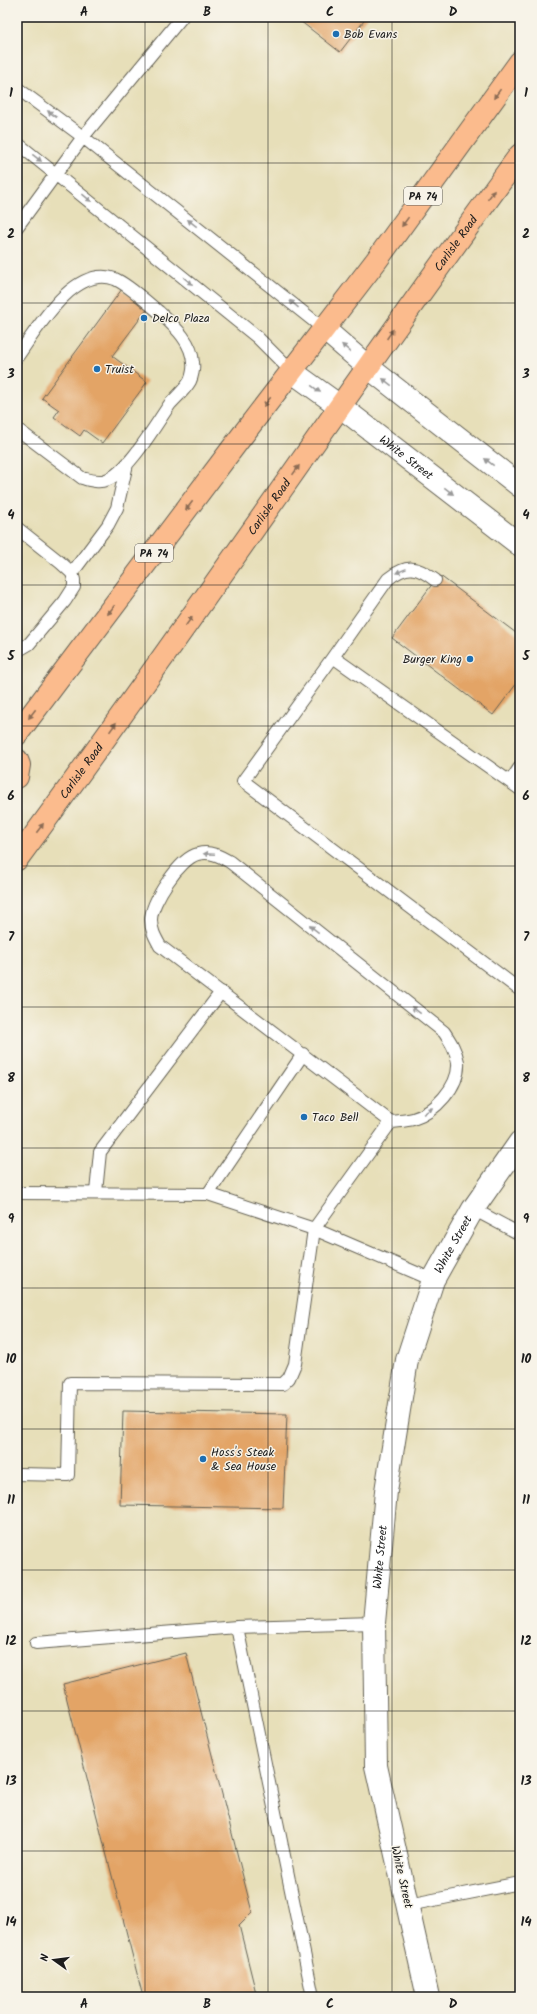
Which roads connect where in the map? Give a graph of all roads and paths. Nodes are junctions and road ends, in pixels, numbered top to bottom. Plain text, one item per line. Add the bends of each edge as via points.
1 (182, 17) edge
2 (520, 62) edge
3 (17, 88) edge
4 (83, 137) junction
5 (17, 143) edge
6 (520, 155) edge
7 (57, 174) junction
8 (17, 227) edge
9 (324, 329) junction
10 (17, 357) edge
11 (368, 367) junction
12 (291, 371) junction
13 (341, 407) junction
14 (17, 429) edge
15 (127, 464) junction
16 (520, 486) edge
17 (17, 528) edge
18 (520, 545) edge
19 (72, 573) junction
20 (435, 580) dead end
21 (17, 651) edge
22 (333, 657) junction
23 (17, 734) edge
24 (17, 760) edge
25 (520, 767) edge
26 (17, 777) edge
27 (510, 782) junction
28 (520, 789) edge
29 (17, 859) edge
30 (520, 990) edge
31 (221, 992) junction
32 (303, 1054) junction
33 (391, 1122) junction
34 (520, 1142) edge
35 (96, 1192) junction
36 (17, 1193) edge
37 (208, 1194) junction
38 (474, 1209) junction
39 (314, 1229) junction
40 (520, 1234) edge
41 (433, 1280) junction
42 (17, 1474) edge
43 (374, 1623) junction
44 (237, 1627) junction
45 (36, 1643) dead end
46 (520, 1883) edge
47 (408, 1905) junction
48 (313, 1997) edge
49 (428, 1997) edge

1 - 4 lane
2 -> 9 main road, PA 74
4 -> 3 lane
4 - 7 lane
9 -> 4 lane
5 -> 7 lane
11 -> 6 main road, Carlisle Road via 412,301
7 - 8 lane
7 -> 12 lane via 257,338
11 -> 9 street
9 - 12 main road, PA 74
10 - 15 lane via 55,304 80,283 90,279 116,279 144,299 169,322 188,343 193,364 190,381
11 - 13 main road, Carlisle Road
16 -> 11 street
12 -> 13 street, White Street
12 -> 23 main road, PA 74
13 -> 18 street, White Street
29 -> 13 main road, Carlisle Road
14 - 15 lane via 82,478 94,482 105,481
15 - 19 lane via 117,508 102,535
17 - 19 lane
19 - 21 lane via 74,587 65,601 29,644
20 -> 22 lane via 422,570 410,568 398,571 388,579
22 - 27 lane
22 - 30 lane via 243,781
24 - 26 main road
25 - 27 lane
27 - 28 lane
31 - 32 lane
33 -> 31 lane via 411,1120 427,1113 440,1101 456,1078 458,1063 454,1047 444,1032 230,862 215,854 198,854 183,862 156,900 151,918 152,931 160,946
31 - 35 lane via 100,1152
32 - 33 lane
32 - 37 lane
33 - 39 lane
34 - 38 street, White Street
35 - 36 lane
35 - 37 lane
37 - 39 lane
38 - 40 lane
38 - 41 street, White Street
39 - 41 lane
39 - 42 lane via 294,1364 289,1378 283,1384 70,1383 68,1475
41 - 43 street, White Street via 407,1360 386,1491
43 - 44 lane
43 - 47 street, White Street via 376,1766
44 - 45 lane
44 - 48 lane
46 - 47 lane
47 - 49 street, White Street

